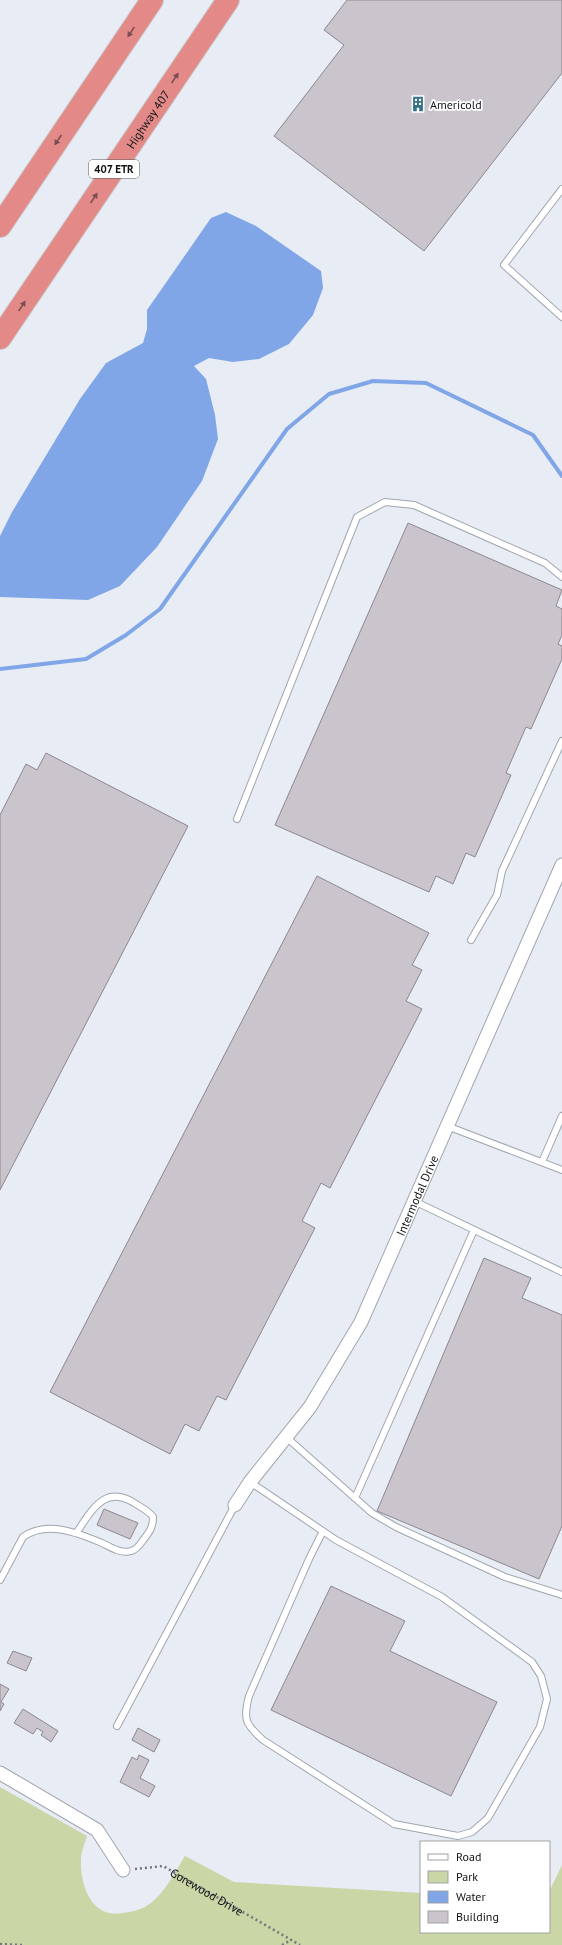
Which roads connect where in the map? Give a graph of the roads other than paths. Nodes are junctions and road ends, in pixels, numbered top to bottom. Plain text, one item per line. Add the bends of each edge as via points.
1 (152, 0) edge
2 (228, 0) edge
3 (562, 190) edge
4 (0, 226) edge
5 (562, 317) edge
6 (0, 338) edge
7 (562, 577) edge
8 (562, 741) edge
9 (236, 819) dead end
10 (562, 865) edge
11 (471, 940) dead end
12 (562, 1116) edge
13 (447, 1126) junction
14 (542, 1162) junction
15 (562, 1170) edge
16 (414, 1201) junction
17 (474, 1230) junction
18 (562, 1272) edge
19 (286, 1437) junction
20 (250, 1482) junction
21 (355, 1498) junction
22 (235, 1505) joint
23 (323, 1531) junction
24 (77, 1532) junction
25 (0, 1580) edge
26 (562, 1596) edge
27 (116, 1726) dead end
28 (0, 1773) edge
29 (123, 1870) road end

1 -> 4 highway
6 -> 2 highway, Highway 407 / 407 ETR
3 - 5 lane via 504,265
7 - 9 lane via 545,563 414,505 385,502 357,517
8 - 11 lane via 502,871 497,895
10 - 13 street, Intermodal Drive
12 - 14 lane
13 - 14 lane
13 - 16 street, Intermodal Drive
14 - 15 lane
16 - 17 lane
16 - 19 street, Intermodal Drive via 361,1322 310,1407
17 - 18 lane
17 - 21 lane
19 - 20 street, Intermodal Drive
19 - 21 lane
20 - 22 street, Intermodal Drive
20 - 23 lane
21 - 26 lane via 372,1513 396,1527 505,1577
22 - 27 lane
23 - 23 lane via 442,1597 532,1662 541,1676 547,1699 540,1728 488,1818 472,1832 458,1836 394,1824 263,1740 249,1725 244,1713 249,1696
24 - 24 lane via 87,1516 108,1497 114,1495 127,1498 153,1517 153,1526 132,1551 113,1548
24 - 25 lane via 46,1529 28,1533 23,1537
28 - 29 street via 97,1830

